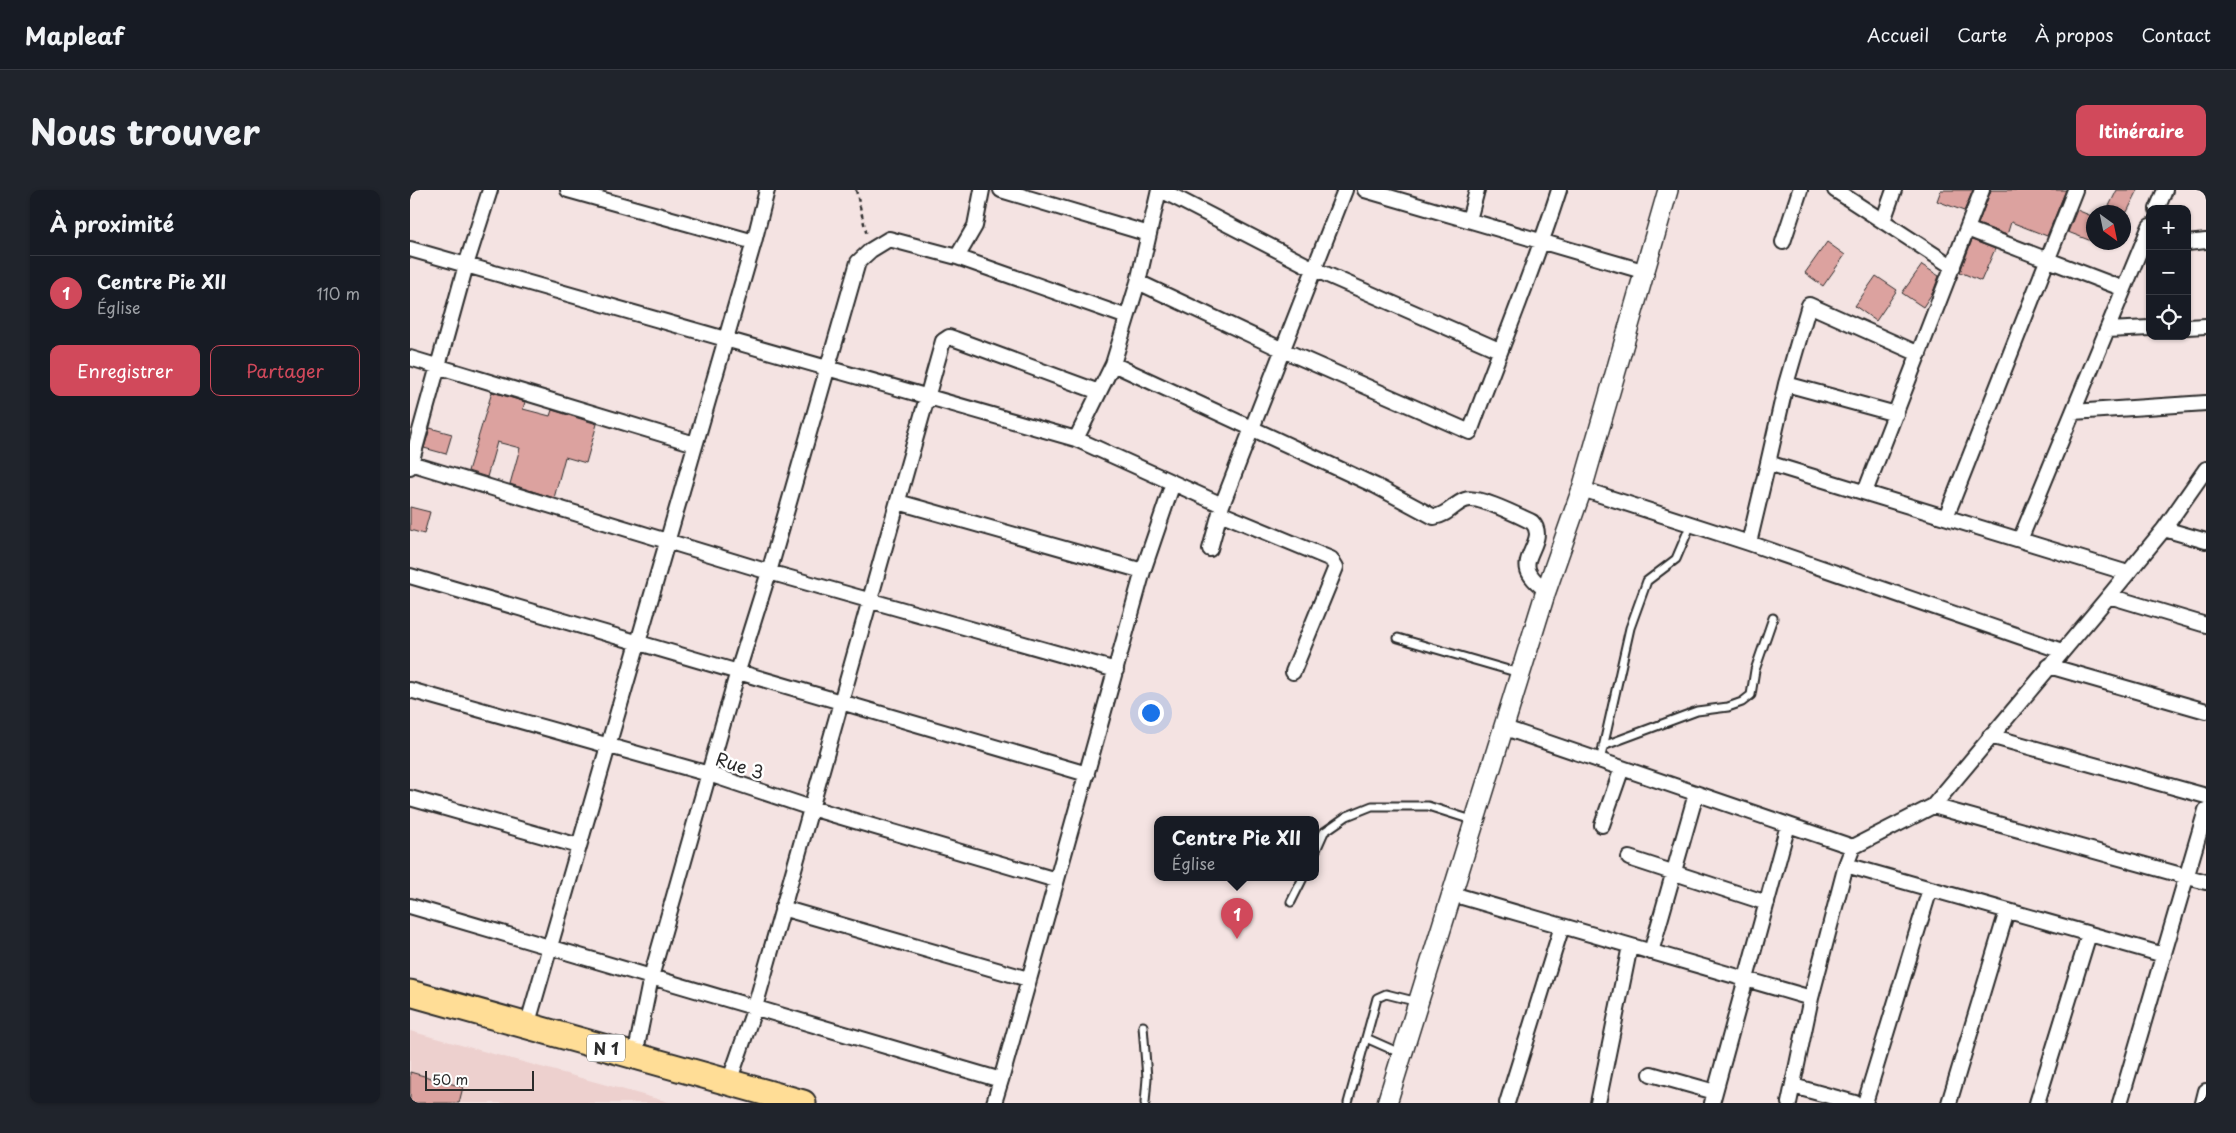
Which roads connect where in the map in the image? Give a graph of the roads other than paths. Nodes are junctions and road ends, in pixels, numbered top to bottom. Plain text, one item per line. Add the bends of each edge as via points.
1 (490, 190) edge
2 (568, 190) edge
3 (767, 190) edge
4 (982, 190) edge
5 (1001, 190) edge
6 (1160, 190) edge
7 (1345, 190) edge
8 (1365, 190) edge
9 (1477, 190) edge
10 (1559, 190) edge
11 (1668, 190) edge
12 (1800, 190) edge
13 (1835, 190) edge
14 (1894, 190) edge
15 (1982, 190) edge
16 (2075, 190) edge
17 (2165, 190) edge
18 (1393, 194) edge
19 (2159, 205) edge
20 (1469, 220) junction
21 (1883, 221) junction
22 (1967, 229) junction
23 (1149, 234) junction
24 (2206, 241) edge
25 (754, 242) junction
26 (1542, 242) junction
27 (1783, 242) dead end
28 (2191, 242) edge
29 (2145, 247) edge
30 (410, 248) edge
31 (957, 257) junction
32 (2047, 260) junction
33 (466, 265) junction
34 (1953, 267) junction
35 (1314, 269) junction
36 (1646, 272) junction
37 (1138, 282) junction
38 (2124, 289) junction
39 (1127, 317) junction
40 (2206, 326) edge
41 (2191, 327) edge
42 (2146, 328) edge
43 (2107, 330) junction
44 (724, 339) junction
45 (1282, 350) junction
46 (1499, 350) junction
47 (1919, 354) junction
48 (410, 358) edge
49 (1113, 364) junction
50 (439, 367) junction
51 (828, 368) junction
52 (1786, 384) junction
53 (1099, 392) junction
54 (928, 397) junction
55 (2206, 403) edge
56 (2073, 412) junction
57 (1896, 414) junction
58 (1251, 430) junction
59 (1076, 440) junction
60 (695, 444) junction
61 (1768, 463) junction
62 (410, 464) edge
63 (2206, 469) edge
64 (1173, 483) junction
65 (1582, 489) junction
66 (1865, 492) junction
67 (898, 502) junction
68 (1221, 509) junction
69 (1946, 517) junction
70 (1691, 524) junction
71 (2164, 529) junction
72 (2020, 540) junction
73 (2206, 541) edge
74 (667, 542) junction
75 (1749, 543) junction
76 (1210, 549) dead end
77 (1143, 571) junction
78 (769, 572) junction
79 (2128, 573) junction
80 (410, 576) edge
81 (1546, 591) junction
82 (2109, 596) junction
83 (870, 600) junction
84 (1773, 618) dead end
85 (2206, 625) edge
86 (1398, 638) dead end
87 (638, 642) junction
88 (2062, 651) junction
89 (2049, 666) junction
90 (1116, 670) junction
91 (738, 671) junction
92 (1293, 672) dead end
93 (1521, 674) junction
94 (410, 690) edge
95 (842, 704) junction
96 (2206, 711) edge
97 (1505, 728) junction
98 (1990, 736) junction
99 (608, 745) junction
100 (1603, 746) junction
101 (1600, 761) junction
102 (1622, 768) junction
103 (709, 774) junction
104 (1086, 774) junction
105 (1696, 794) junction
106 (2206, 796) edge
107 (410, 798) edge
108 (1934, 806) junction
109 (811, 808) junction
110 (2206, 810) edge
111 (1475, 821) junction
112 (1788, 825) junction
113 (1602, 826) dead end
114 (1319, 843) edge
115 (579, 846) junction
116 (1853, 847) junction
117 (1629, 858) dead end
118 (1846, 865) junction
119 (1674, 873) junction
120 (2186, 876) junction
121 (1056, 880) junction
122 (1302, 881) edge
123 (2206, 882) edge
124 (1930, 889) junction
125 (1452, 894) junction
126 (1291, 902) dead end
127 (1767, 903) junction
128 (410, 906) edge
129 (782, 908) junction
130 (2007, 911) junction
131 (1562, 926) junction
132 (2089, 934) junction
133 (1630, 946) junction
134 (550, 948) junction
135 (1651, 952) junction
136 (2164, 955) junction
137 (652, 977) junction
138 (1028, 979) junction
139 (1746, 980) junction
140 (410, 993) edge
141 (1811, 998) junction
142 (1418, 1003) junction
143 (755, 1007) junction
144 (410, 1008) edge
145 (527, 1026) junction
146 (1142, 1026) dead end
147 (1366, 1038) junction
148 (1403, 1054) junction
149 (635, 1056) junction
150 (1651, 1074) dead end
151 (1000, 1080) junction
152 (729, 1082) junction
153 (1793, 1086) junction
154 (2206, 1092) edge
155 (1714, 1097) edge
156 (743, 1103) edge
157 (803, 1103) edge
158 (994, 1103) edge
159 (1145, 1103) edge
160 (1348, 1103) edge
161 (1387, 1103) edge
162 (1507, 1103) edge
163 (1598, 1103) edge
164 (1789, 1103) edge
165 (1856, 1103) edge
166 (1865, 1103) edge
167 (1949, 1103) edge
168 (2037, 1103) edge
169 (2120, 1103) edge
170 (2203, 1103) edge

1 - 33 street
2 - 25 street
3 - 25 street
4 - 31 street via 975,226
5 - 23 street
6 - 23 street
6 - 35 street
7 - 35 street
8 - 18 street
9 - 20 street
10 - 26 street
11 - 36 street
12 - 27 street
13 - 21 street
14 - 21 street
15 - 22 street
16 - 32 street
17 - 19 street
18 - 20 street
20 - 26 street
21 - 34 street
22 - 32 street
22 - 34 street
23 - 37 street
24 - 28 street
25 - 44 street
26 - 36 street
26 - 46 street
29 - 38 street
30 - 33 street
31 - 39 street
31 - 51 street via 889,239 870,250 858,262
32 - 38 street
32 - 69 street
33 - 44 street
33 - 50 street
34 - 47 street
35 - 45 street
35 - 46 street
36 - 65 street
37 - 39 street
37 - 45 street
38 - 43 street
39 - 49 street
40 - 41 street
42 - 43 street
43 - 56 street
44 - 51 street
44 - 60 street
45 - 46 street via 1470,432
45 - 58 street
47 - 52 street via 1810,305
47 - 57 street
48 - 50 street
49 - 53 street
49 - 58 street
50 - 60 street
50 - 62 street
51 - 54 street
51 - 78 street
52 - 57 street
52 - 61 street
53 - 54 street via 949,338 943,341
53 - 59 street
54 - 59 street
54 - 67 street
55 - 56 street
56 - 72 street
57 - 66 street
58 - 68 street
58 - 81 street via 1376,486 1434,517 1445,515 1465,500 1476,499 1532,522 1537,527 1538,536 1527,565 1530,574
59 - 64 street
60 - 74 street
61 - 66 street
61 - 75 street
62 - 74 street
63 - 71 street
64 - 68 street
64 - 77 street
65 - 70 street
65 - 81 street
66 - 69 street
67 - 77 street
67 - 83 street
68 - 76 street
68 - 92 street via 1331,559 1336,567
69 - 72 street
70 - 75 street
70 - 100 lane via 1676,558 1647,581 1630,628
71 - 73 street
71 - 79 street
72 - 79 street
74 - 78 street
74 - 87 street
75 - 88 street
77 - 90 street
78 - 83 street
78 - 91 street
79 - 82 street
80 - 87 street
81 - 93 street
82 - 85 street
82 - 88 street
83 - 90 street
83 - 95 street
84 - 100 lane via 1755,670 1751,695 1742,702 1697,711
86 - 93 lane
87 - 91 street
87 - 99 street
88 - 89 street
89 - 96 street
89 - 98 street
90 - 104 street
91 - 95 street
91 - 103 street
93 - 97 street
94 - 99 street, Rue 3
95 - 104 street
95 - 109 street
97 - 101 street
97 - 111 street
98 - 106 street
98 - 108 street
99 - 103 street, Rue 3
99 - 115 street
100 - 101 lane
101 - 102 street
102 - 105 street
102 - 113 street
103 - 109 street, Rue 3
103 - 137 street
104 - 121 street
105 - 112 street
105 - 119 street
107 - 115 street
108 - 116 street
108 - 120 street
109 - 121 street, Rue 3
109 - 129 street
110 - 120 street
111 - 114 lane via 1428,806 1372,806 1347,816 1324,832
111 - 125 street
112 - 116 street
112 - 127 street
115 - 134 street
116 - 118 street
117 - 119 street
118 - 124 street
118 - 141 street
119 - 127 street
119 - 135 street
120 - 123 street
120 - 136 street
121 - 138 street
122 - 126 lane
124 - 130 street
124 - 166 street
125 - 131 street
125 - 142 street
127 - 139 street
128 - 134 street
129 - 138 street
129 - 143 street
130 - 132 street
130 - 167 street
131 - 133 street
131 - 162 street
132 - 136 street
132 - 168 street
133 - 135 street
133 - 163 street
134 - 137 street
134 - 145 street
135 - 139 street
136 - 169 street
137 - 143 street
137 - 149 street
138 - 151 street
139 - 141 street
139 - 155 street
140 - 145 highway, N 1
141 - 153 street
142 - 147 lane via 1386,994 1377,998
142 - 148 street
143 - 151 street
143 - 152 street
144 - 156 highway, N 1
145 - 149 highway, N 1
146 - 159 lane via 1147,1078
147 - 148 lane
147 - 160 lane
148 - 161 street
149 - 152 highway, N 1
150 - 155 street
151 - 158 street
152 - 157 highway, N 1
153 - 164 street
153 - 165 street
154 - 170 street

